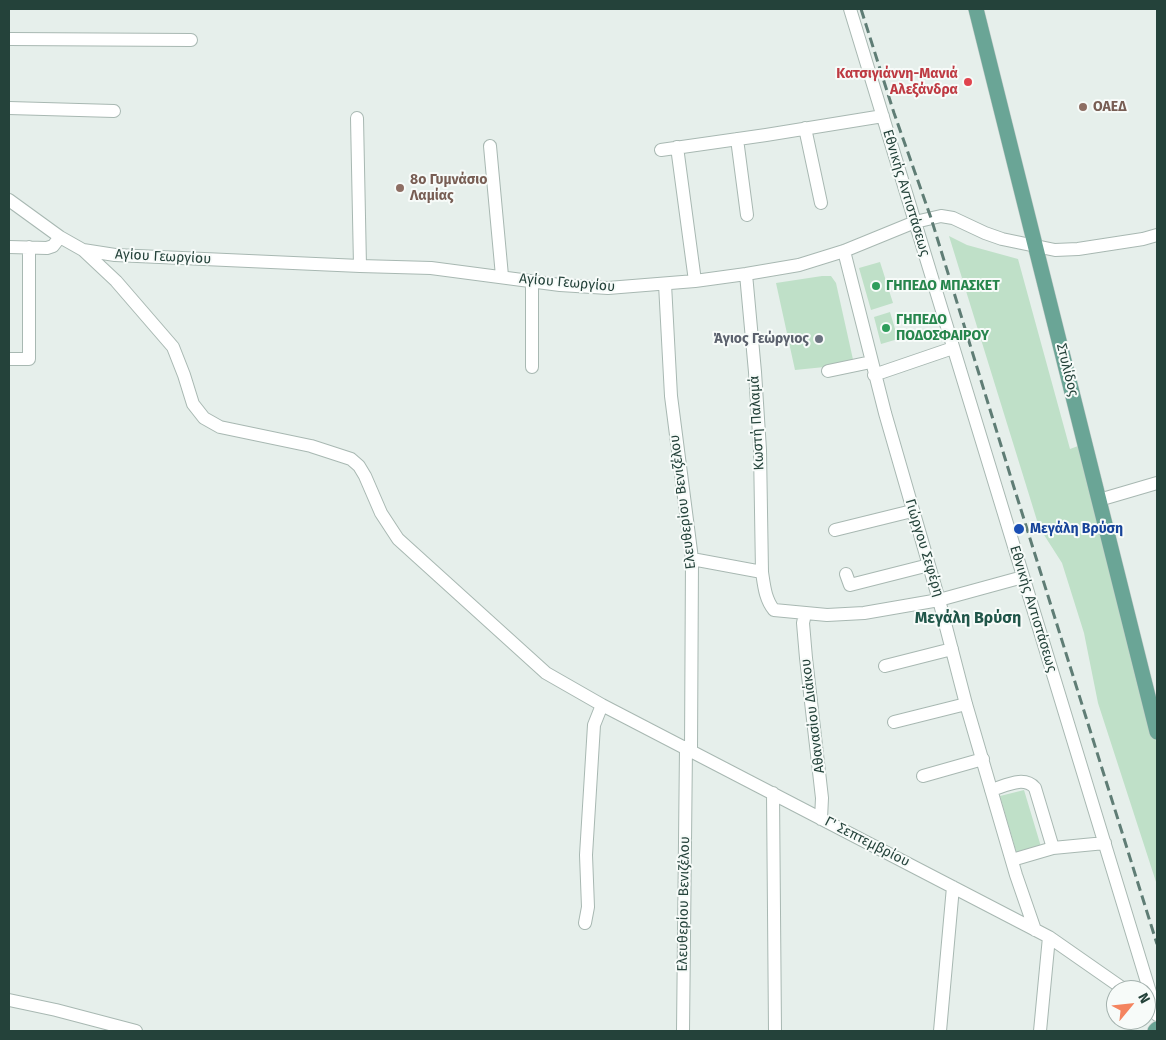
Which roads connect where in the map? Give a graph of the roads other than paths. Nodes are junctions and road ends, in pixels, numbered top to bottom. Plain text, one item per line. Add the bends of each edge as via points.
1 (850, 9) edge
2 (976, 9) edge
3 (9, 39) edge
4 (191, 40) dead end
5 (9, 108) edge
6 (114, 111) dead end
7 (883, 116) junction
8 (357, 118) dead end
9 (805, 128) junction
10 (737, 139) junction
11 (490, 146) dead end
12 (677, 147) junction
13 (661, 150) dead end
14 (9, 200) edge
15 (821, 203) dead end
16 (747, 215) dead end
17 (915, 222) junction
18 (1157, 235) edge
19 (60, 237) junction
20 (9, 247) edge
21 (29, 247) junction
22 (1036, 247) junction
23 (83, 250) junction
24 (844, 251) junction
25 (360, 266) junction
26 (746, 274) junction
27 (502, 276) junction
28 (532, 281) junction
29 (695, 281) junction
30 (665, 284) junction
31 (953, 348) junction
32 (9, 358) edge
33 (532, 367) dead end
34 (872, 368) junction
35 (828, 371) dead end
36 (1157, 483) edge
37 (1099, 500) junction
38 (912, 511) junction
39 (835, 530) dead end
40 (692, 559) junction
41 (929, 565) junction
42 (762, 572) junction
43 (846, 574) dead end
44 (1023, 577) junction
45 (939, 600) junction
46 (805, 614) junction
47 (952, 649) junction
48 (885, 666) dead end
49 (1153, 701) edge
50 (966, 704) junction
51 (602, 705) junction
52 (894, 722) dead end
53 (1157, 732) edge
54 (689, 749) junction
55 (983, 759) junction
56 (924, 776) dead end
57 (991, 790) junction
58 (773, 794) junction
59 (821, 818) junction
60 (1105, 843) junction
61 (1053, 848) junction
62 (1012, 860) junction
63 (952, 887) junction
64 (585, 923) dead end
65 (1035, 930) junction
66 (1049, 937) junction
67 (1111, 980) edge
68 (9, 1000) edge
69 (1157, 1015) edge
70 (136, 1031) edge
71 (683, 1031) edge
72 (775, 1031) edge
73 (940, 1031) edge
74 (1040, 1031) edge

1 - 7 street, Εθνικής Αντιστάσεως
2 - 22 main road, Στυλίδος
3 - 4 street
5 - 6 street
7 - 9 street
7 - 17 street, Εθνικής Αντιστάσεως
8 - 25 street
9 - 10 street
9 - 15 street
10 - 12 street
10 - 16 street
11 - 27 street
12 - 13 street
12 - 29 street
14 - 19 street
17 - 22 street, Αγίου Γεωργίου via 946,216 994,236
17 - 24 street, Αγίου Γεωργίου
17 - 31 street, Εθνικής Αντιστάσεως
18 - 22 street, Αγίου Γεωργίου via 1078,249
19 - 21 street via 48,248
19 - 23 street
20 - 21 street
21 - 32 street via 29,359
22 - 37 main road, Στυλίδος
23 - 25 street, Αγίου Γεωργίου via 115,255
23 - 51 street, Γ' Σεπτεμβρίου via 173,347 194,404 204,418 220,427 311,446 351,459 365,476 387,525 412,554 546,673
24 - 26 street, Αγίου Γεωργίου via 799,265
24 - 34 street, Γιώργου Σεφέρη
25 - 27 street, Αγίου Γεωργίου via 431,268
26 - 29 street, Αγίου Γεωργίου
26 - 42 street, Κωστή Παλαμά via 760,450
27 - 28 street, Αγίου Γεωργίου
28 - 30 street, Αγίου Γεωργίου via 608,288
28 - 33 street
29 - 30 street, Αγίου Γεωργίου
30 - 40 street, Ελευθερίου Βενιζέλου via 671,396
31 - 34 street
31 - 44 street, Εθνικής Αντιστάσεως
34 - 35 street
34 - 38 street, Γιώργου Σεφέρη
36 - 37 street
37 - 49 main road, Στυλίδος
38 - 39 street
38 - 41 street, Γιώργου Σεφέρη
40 - 42 street
40 - 54 street, Ελευθερίου Βενιζέλου
41 - 43 street via 850,585
41 - 45 street, Γιώργου Σεφέρη
42 - 46 street, Κωστή Παλαμά via 766,596 774,610
44 - 45 street
44 - 60 street, Εθνικής Αντιστάσεως
45 - 46 street via 847,615
45 - 47 street, Γιώργου Σεφέρη
46 - 59 street, Αθανασίου Διάκου via 803,623 822,798
47 - 48 street
47 - 50 street, Γιώργου Σεφέρη
49 - 53 main road, Στυλίδος
50 - 52 street
50 - 55 street, Γιώργου Σεφέρη
51 - 54 street, Γ' Σεπτεμβρίου
51 - 64 street via 594,725
54 - 58 street, Γ' Σεπτεμβρίου
54 - 71 street, Ελευθερίου Βενιζέλου
55 - 56 street
55 - 57 street, Γιώργου Σεφέρη
57 - 61 street via 1023,781 1031,782
57 - 62 street, Γιώργου Σεφέρη
58 - 59 street, Γ' Σεπτεμβρίου
58 - 72 street
59 - 63 street, Γ' Σεπτεμβρίου
60 - 61 street
60 - 69 street, Εθνικής Αντιστάσεως
61 - 62 street
62 - 65 street, Γιώργου Σεφέρη
63 - 65 street, Γ' Σεπτεμβρίου
63 - 73 street
65 - 66 street, Γ' Σεπτεμβρίου
66 - 67 street, Γ' Σεπτεμβρίου
66 - 74 street
68 - 70 street

